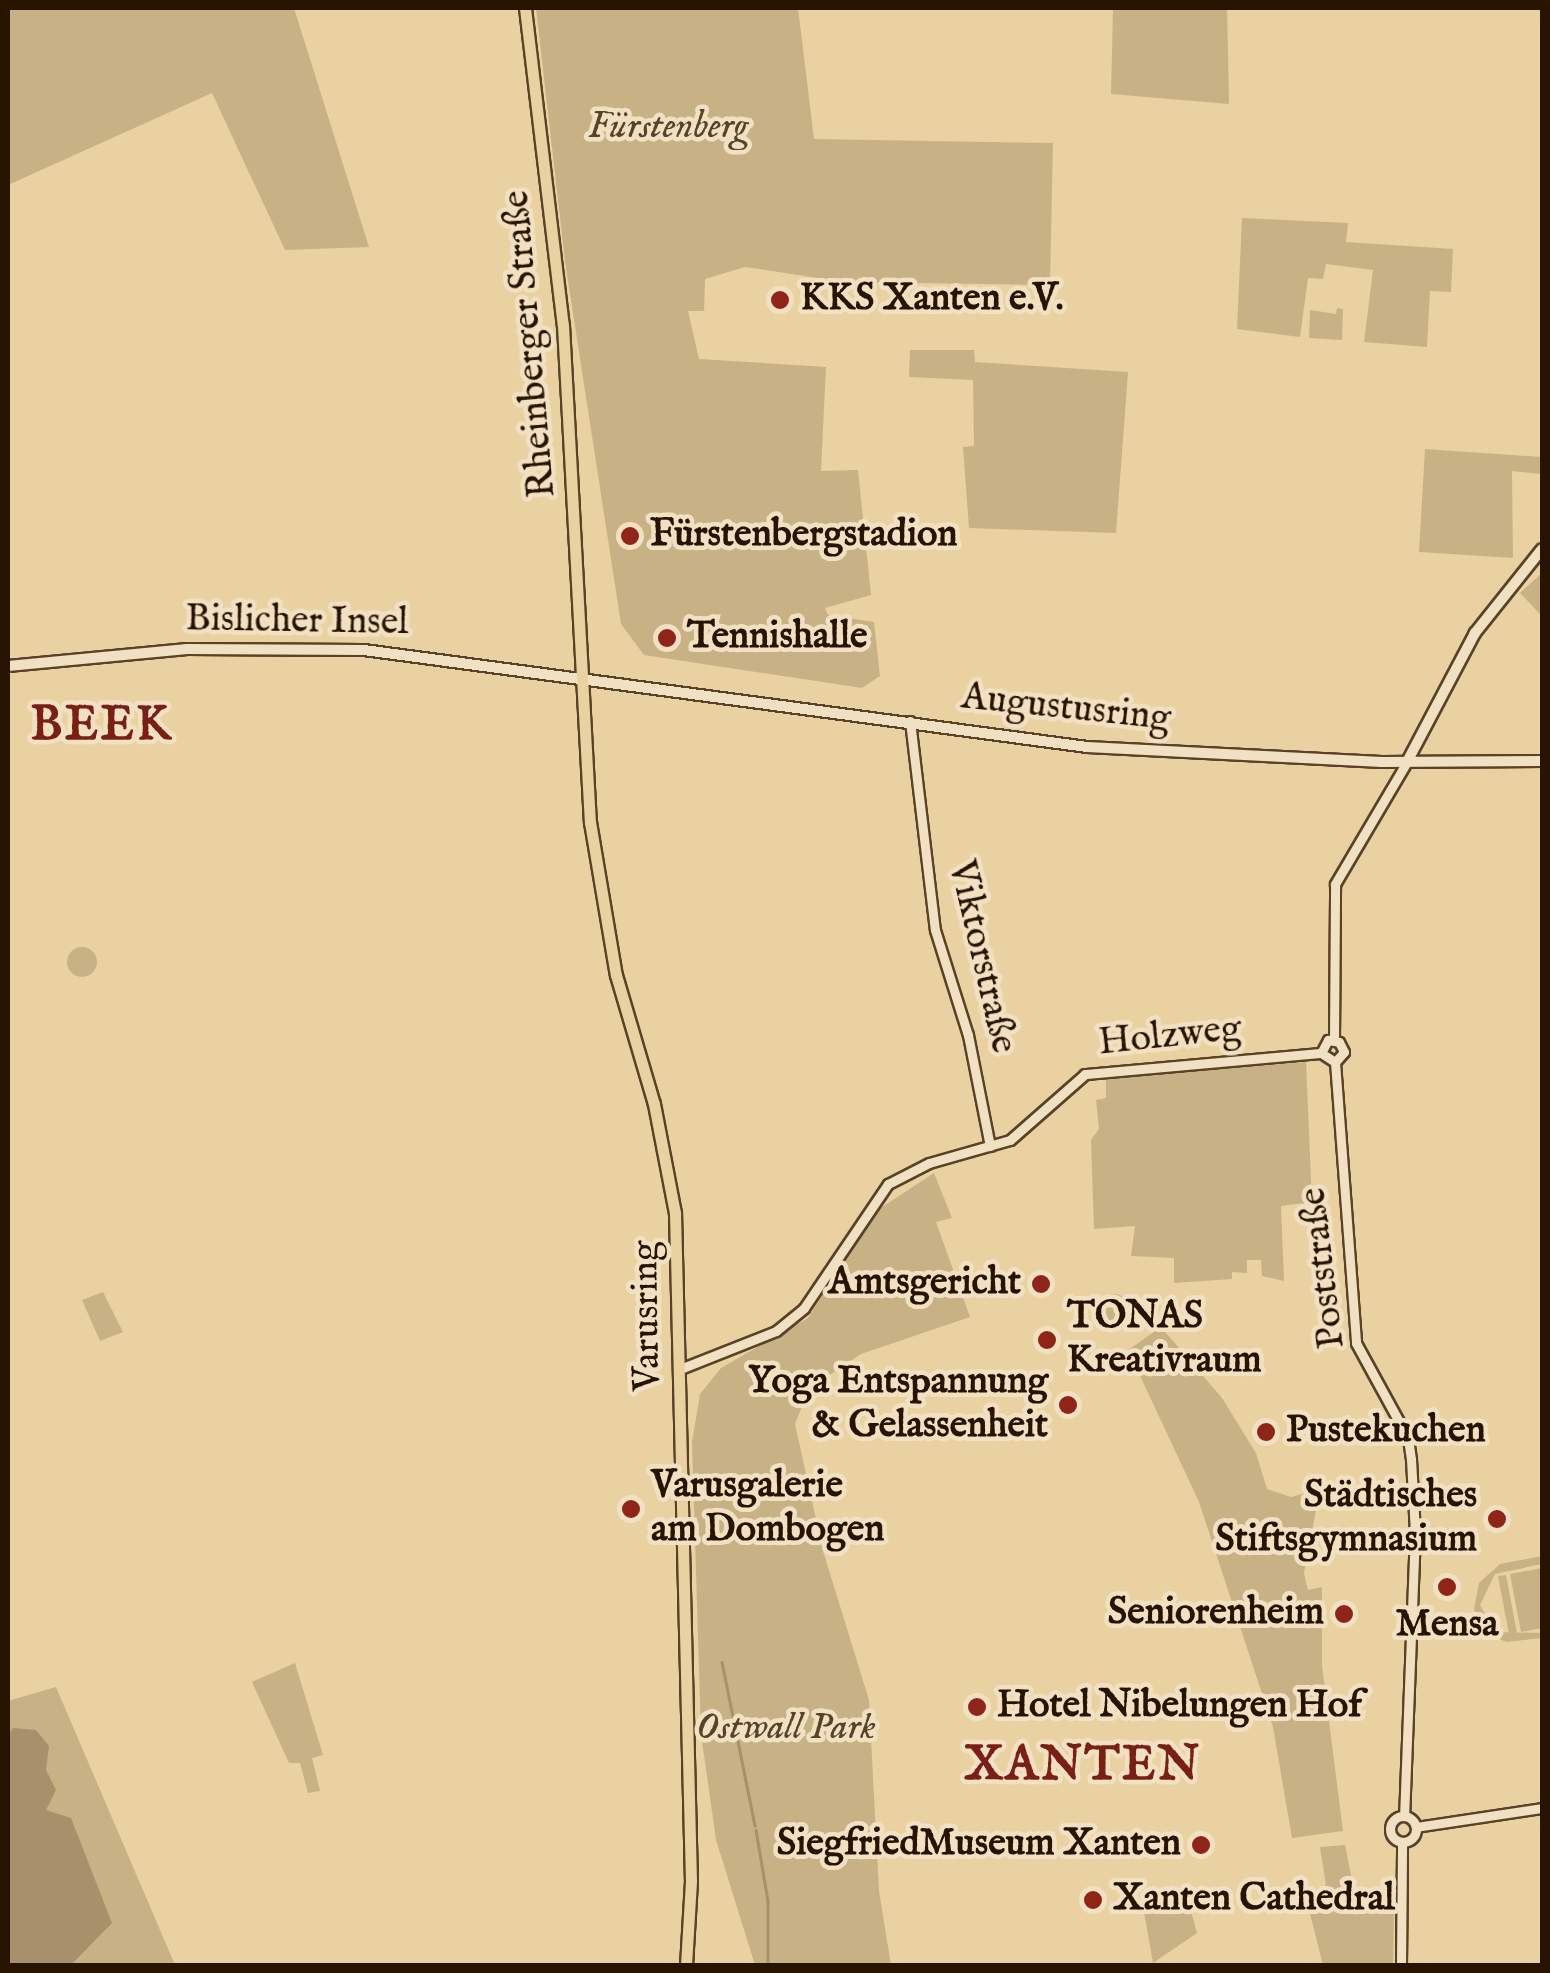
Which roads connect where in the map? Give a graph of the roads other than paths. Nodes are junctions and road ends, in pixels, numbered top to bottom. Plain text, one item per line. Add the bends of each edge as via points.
1 (525, 8) edge
2 (1542, 549) edge
3 (8, 666) edge
4 (586, 676) junction
5 (910, 722) junction
6 (1542, 761) edge
7 (1406, 762) junction
8 (1334, 1040) junction
9 (1321, 1053) junction
10 (1335, 1062) junction
11 (990, 1146) junction
12 (680, 1369) junction
13 (1542, 1808) edge
14 (1404, 1816) junction
15 (1416, 1827) junction
16 (1402, 1842) junction
17 (686, 1966) edge
18 (1401, 1966) edge

1 - 4 main road, Rheinberger Straße via 563,326
2 - 7 main road via 1475,632
3 - 4 main road, Bislicher Insel via 130,652 276,647 424,654
4 - 5 main road, Augustusring
4 - 12 main road, Varusring via 590,822 609,941 676,1213
5 - 7 main road, Augustusring via 1087,747
5 - 11 street, Viktorstraße via 935,930 965,1026
6 - 7 main road, Augustusring
7 - 8 street, Poststraße via 1334,884
8 - 9 street
8 - 10 street, Poststraße via 1344,1052
9 - 10 street
9 - 11 street, Holzweg via 1085,1074 1010,1140
10 - 14 street, Poststraße via 1356,1343 1408,1438 1411,1459 1415,1532
11 - 12 street, Holzweg via 929,1163 888,1184 804,1308 776,1331
12 - 17 main road, Varusring via 691,1881
13 - 15 street
14 - 15 street
14 - 16 street, Poststraße via 1390,1830
15 - 16 street via 1413,1838
16 - 18 street

